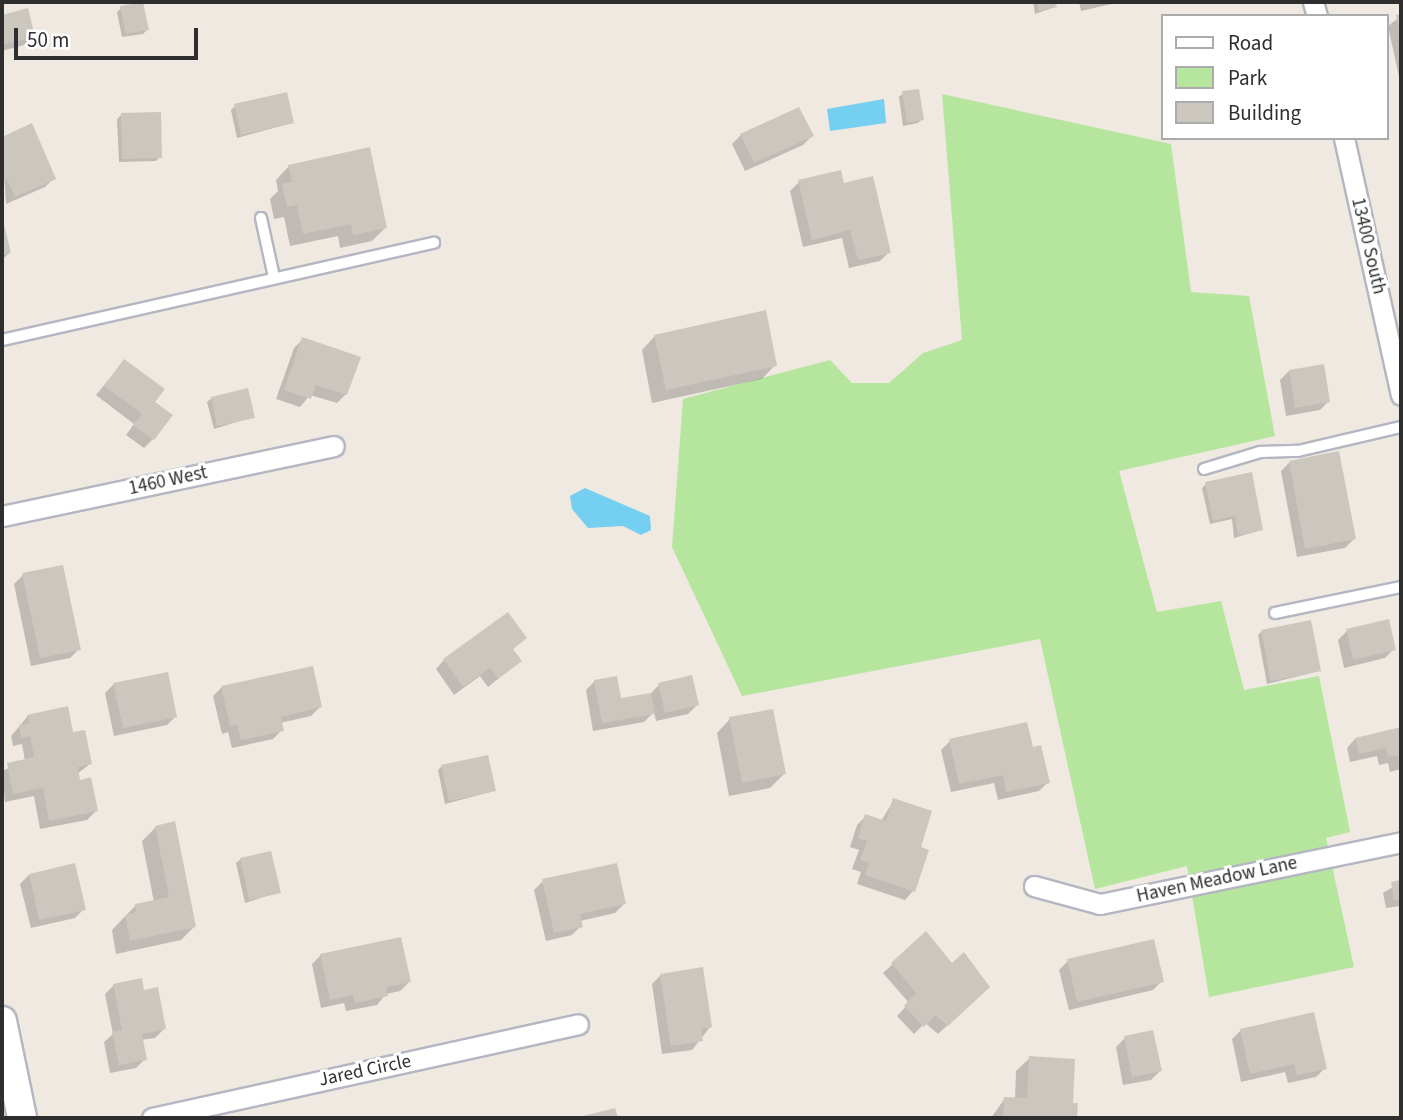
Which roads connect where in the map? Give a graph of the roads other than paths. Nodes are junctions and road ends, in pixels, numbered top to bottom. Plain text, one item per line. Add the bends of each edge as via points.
1 (1344, 140) edge
2 (261, 218) dead end
3 (434, 243) dead end
4 (274, 277) junction
5 (2, 340) edge
6 (1401, 396) edge
7 (1401, 427) edge
8 (334, 446) dead end
9 (1204, 468) dead end
10 (2, 516) edge
11 (1401, 587) edge
12 (1275, 613) dead end
13 (1401, 842) edge
14 (1034, 886) dead end
15 (2, 1021) edge
16 (578, 1024) dead end
17 (22, 1118) edge
18 (152, 1118) edge

1 - 6 street, 13400 South
2 - 4 lane
3 - 4 lane
4 - 5 lane
7 - 9 lane via 1298,452 1260,452
8 - 10 street, 1460 West
11 - 12 lane
13 - 14 street, Haven Meadow Lane via 1100,904
15 - 17 street
16 - 18 street, Jared Circle

